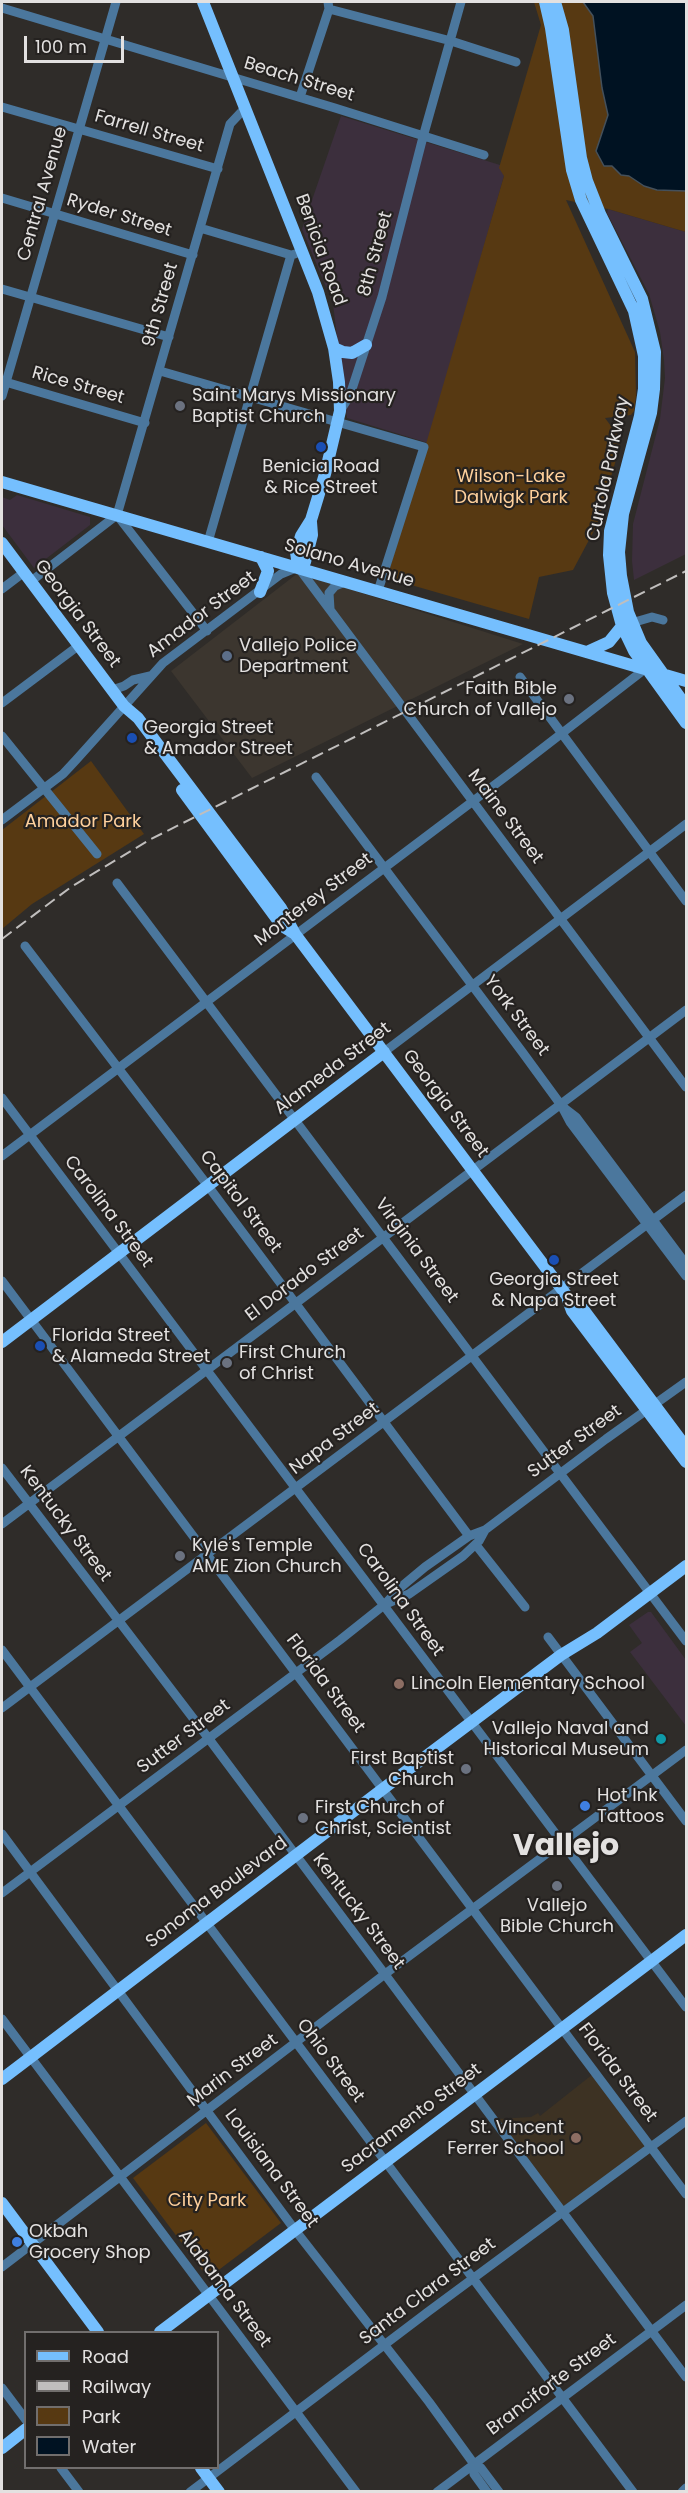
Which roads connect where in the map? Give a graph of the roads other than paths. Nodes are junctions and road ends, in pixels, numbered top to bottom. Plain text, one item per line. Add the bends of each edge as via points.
1 (116, 2) edge
2 (203, 2) edge
3 (461, 2) edge
4 (545, 2) edge
5 (555, 2) edge
6 (329, 5) edge
7 (2, 8) edge
8 (105, 40) junction
9 (451, 41) junction
10 (516, 63) dead end
11 (235, 78) junction
12 (300, 97) junction
13 (2, 107) edge
14 (245, 108) junction
15 (79, 129) junction
16 (423, 137) junction
17 (484, 155) dead end
18 (218, 169) junction
19 (2, 198) edge
20 (55, 214) junction
21 (200, 228) junction
22 (297, 253) junction
23 (193, 255) junction
24 (2, 289) edge
25 (31, 298) junction
26 (169, 337) junction
27 (366, 345) junction
28 (334, 348) junction
29 (160, 371) junction
30 (4, 381) edge
31 (2, 396) edge
32 (251, 398) junction
33 (339, 416) junction
34 (145, 423) junction
35 (2, 482) edge
36 (117, 515) junction
37 (208, 542) junction
38 (2, 543) edge
39 (261, 557) junction
40 (298, 567) junction
41 (27, 577) junction
42 (345, 582) junction
43 (2, 589) edge
44 (378, 591) junction
45 (260, 592) junction
46 (330, 611) junction
47 (663, 620) dead end
48 (627, 624) junction
49 (207, 631) junction
50 (78, 646) junction
51 (587, 652) junction
52 (645, 669) junction
53 (661, 674) junction
54 (150, 676) junction
55 (520, 677) dead end
56 (687, 681) edge
57 (112, 690) junction
58 (2, 703) edge
59 (124, 706) junction
60 (687, 706) edge
61 (687, 723) edge
62 (562, 733) junction
63 (2, 736) edge
64 (316, 777) dead end
65 (44, 788) junction
66 (473, 801) junction
67 (2, 820) edge
68 (687, 824) edge
69 (651, 851) junction
70 (97, 854) dead end
71 (384, 868) junction
72 (117, 883) dead end
73 (687, 901) edge
74 (561, 919) junction
75 (295, 934) junction
76 (25, 946) dead end
77 (473, 986) junction
78 (206, 1000) junction
79 (687, 1010) edge
80 (650, 1038) junction
81 (384, 1052) junction
82 (118, 1067) junction
83 (687, 1088) edge
84 (2, 1098) edge
85 (561, 1105) junction
86 (296, 1119) junction
87 (29, 1135) junction
88 (2, 1156) edge
89 (472, 1170) junction
90 (208, 1186) junction
91 (687, 1195) edge
92 (650, 1222) junction
93 (384, 1236) junction
94 (118, 1254) junction
95 (687, 1264) edge
96 (687, 1276) edge
97 (2, 1281) edge
98 (564, 1292) junction
99 (295, 1303) junction
100 (31, 1320) junction
101 (2, 1342) edge
102 (474, 1356) junction
103 (206, 1370) junction
104 (687, 1382) edge
105 (651, 1408) junction
106 (384, 1422) junction
107 (117, 1437) junction
108 (687, 1447) edge
109 (687, 1462) edge
110 (2, 1468) edge
111 (560, 1473) junction
112 (296, 1488) junction
113 (28, 1504) junction
114 (2, 1524) edge
115 (485, 1530) junction
116 (469, 1536) junction
117 (476, 1545) junction
118 (206, 1555) junction
119 (687, 1566) edge
120 (651, 1593) junction
121 (384, 1605) junction
122 (525, 1607) dead end
123 (119, 1621) junction
124 (548, 1637) dead end
125 (687, 1641) edge
126 (2, 1650) edge
127 (561, 1655) junction
128 (296, 1673) junction
129 (30, 1687) junction
130 (2, 1708) edge
131 (471, 1723) junction
132 (208, 1739) junction
133 (687, 1750) edge
134 (652, 1776) junction
135 (383, 1789) junction
136 (118, 1806) junction
137 (687, 1821) edge
138 (2, 1834) edge
139 (562, 1843) junction
140 (295, 1856) junction
141 (30, 1872) junction
142 (2, 1893) edge
143 (474, 1910) junction
144 (207, 1923) junction
145 (687, 1935) edge
146 (652, 1961) junction
147 (385, 1974) junction
148 (119, 1991) junction
149 (687, 2007) edge
150 (2, 2019) edge
151 (563, 2029) junction
152 (296, 2043) junction
153 (31, 2057) junction
154 (2, 2079) edge
155 (474, 2095) junction
156 (208, 2111) junction
157 (687, 2121) edge
158 (651, 2147) junction
159 (387, 2162) junction
160 (121, 2177) junction
161 (687, 2194) edge
162 (2, 2204) edge
163 (563, 2213) junction
164 (295, 2230) junction
165 (32, 2244) junction
166 (2, 2266) edge
167 (473, 2278) junction
168 (208, 2296) junction
169 (687, 2305) edge
170 (97, 2331) edge
171 (161, 2331) edge
172 (652, 2331) junction
173 (385, 2345) junction
174 (687, 2377) edge
175 (2, 2388) edge
176 (563, 2399) junction
177 (296, 2412) junction
178 (24, 2417) edge
179 (24, 2431) edge
180 (2, 2448) edge
181 (474, 2464) junction
182 (62, 2469) edge
183 (202, 2469) edge
184 (209, 2478) junction
185 (687, 2488) edge
186 (79, 2492) edge
187 (190, 2492) edge
188 (219, 2492) edge
189 (357, 2492) edge
190 (436, 2492) edge
191 (487, 2492) edge
192 (499, 2492) edge
193 (633, 2492) edge
194 (682, 2492) edge

1 - 8 street, Central Avenue
2 - 11 main road, Benicia Road
3 - 9 street, 8th Street
4 - 48 main road, Curtola Parkway via 572,170 581,200 634,311 644,356 640,416 610,531 611,579
5 - 48 main road, Curtola Parkway via 587,181 642,299 655,352 651,413 621,533
6 - 9 street
6 - 12 street
7 - 8 street, Beach Street
8 - 11 street, Beach Street
8 - 15 street, Central Avenue
9 - 10 street
9 - 16 street, 8th Street
11 - 12 street, Beach Street
11 - 14 main road, Benicia Road
12 - 16 street, Beach Street
13 - 15 street, Farrell Street
14 - 18 street, 9th Street via 230,124
14 - 22 main road, Benicia Road
15 - 18 street, Farrell Street
15 - 20 street, Central Avenue
16 - 17 street, Beach Street
16 - 27 street, 8th Street
18 - 21 street, 9th Street
19 - 20 street, Ryder Street
20 - 23 street, Ryder Street
20 - 25 street, Central Avenue
21 - 22 street, Ryder Street
21 - 23 street, 9th Street
22 - 28 main road, Benicia Road via 318,292
22 - 32 street
23 - 26 street, 9th Street
24 - 25 street
25 - 26 street
25 - 30 street, Central Avenue
26 - 29 street, 9th Street
27 - 28 main road via 352,353
27 - 33 street, 8th Street
28 - 33 main road, Benicia Road
29 - 32 street
29 - 34 street, 9th Street
30 - 31 street, Central Avenue
30 - 34 street, Rice Street
32 - 33 street
32 - 37 street
33 - 40 main road, Benicia Road via 311,520 296,552
33 - 44 street via 424,447
34 - 36 street, 9th Street
35 - 36 main road, Solano Avenue
36 - 37 main road, Solano Avenue
36 - 41 street
36 - 49 street
37 - 39 main road, Solano Avenue
38 - 41 main road, Georgia Street
39 - 40 main road, Solano Avenue
39 - 45 main road via 268,571
40 - 42 main road, Solano Avenue
40 - 45 street, Amador Street via 281,574
40 - 46 street, Maine Street
41 - 43 street
41 - 50 main road, Georgia Street
42 - 44 main road, Solano Avenue
42 - 46 street via 329,593
44 - 51 main road, Solano Avenue
45 - 49 street, Amador Street
46 - 66 street, Maine Street
47 - 48 street via 652,617
48 - 51 main road via 609,642
48 - 52 main road, Curtola Parkway
48 - 53 main road, Curtola Parkway
49 - 54 street, Amador Street
50 - 57 main road, Georgia Street
50 - 58 street
51 - 52 main road, Solano Avenue
52 - 53 main road, Solano Avenue
52 - 61 main road, Curtola Parkway
52 - 62 street, Monterey Street
53 - 56 main road, Solano Avenue
53 - 60 main road, Curtola Parkway
54 - 57 street
54 - 59 street, Amador Street
55 - 62 street
57 - 59 main road, Georgia Street
59 - 65 street, Amador Street via 76,760
59 - 75 main road, Georgia Street via 137,717 281,908
62 - 66 street, Monterey Street
62 - 69 street
63 - 65 street
64 - 71 street, York Street
65 - 67 street, Amador Street
65 - 70 street
66 - 71 street, Monterey Street
66 - 74 street, Maine Street
68 - 69 street, Alameda Street
69 - 73 street
69 - 74 street, Alameda Street
71 - 75 street, Monterey Street
71 - 77 street, York Street
72 - 78 street, Virginia Street
74 - 77 street, Alameda Street
74 - 80 street, Maine Street
75 - 78 street, Monterey Street
75 - 81 main road, Georgia Street
76 - 82 street, Capitol Street
77 - 81 street, Alameda Street
77 - 85 street, York Street
78 - 82 street, Monterey Street
78 - 86 street, Virginia Street
79 - 80 street, El Dorado Street
80 - 83 street, Maine Street
80 - 85 street, El Dorado Street
81 - 86 main road, Alameda Street
81 - 89 main road, Georgia Street
82 - 87 street, Monterey Street
82 - 90 street, Capitol Street
84 - 87 street, Carolina Street
85 - 89 street, El Dorado Street
85 - 92 street, York Street via 570,1122
86 - 90 main road, Alameda Street
86 - 93 street, Virginia Street
87 - 88 street, Monterey Street
87 - 94 street, Carolina Street
89 - 93 street, El Dorado Street
89 - 98 main road, Georgia Street
90 - 94 main road, Alameda Street
90 - 99 street, Capitol Street
91 - 92 street, Napa Street
92 - 95 street
92 - 96 street, York Street
92 - 98 street, Napa Street
93 - 99 street, El Dorado Street
93 - 102 street, Virginia Street
94 - 100 main road, Alameda Street
94 - 103 street, Carolina Street
97 - 100 street, Florida Street
98 - 102 street, Napa Street
98 - 105 main road, Georgia Street via 582,1309
99 - 103 street, El Dorado Street
99 - 106 street, Capitol Street
100 - 101 main road, Alameda Street
100 - 107 street, Florida Street
102 - 106 street, Napa Street
102 - 111 street, Virginia Street
103 - 107 street, El Dorado Street
103 - 112 street, Carolina Street
104 - 105 street, Sutter Street
105 - 108 main road, Georgia Street
105 - 109 main road, Georgia Street
105 - 111 street, Sutter Street
106 - 112 street, Napa Street
106 - 116 street, Capitol Street
107 - 113 street, El Dorado Street
107 - 118 street, Florida Street
110 - 113 street, Kentucky Street
111 - 115 street, Sutter Street
111 - 120 street, Virginia Street
112 - 118 street, Napa Street
112 - 121 street, Carolina Street
113 - 114 street, El Dorado Street
113 - 123 street, Kentucky Street
115 - 116 street, Sutter Street
115 - 117 street, Sutter Street
116 - 121 street, Sutter Street via 425,1567
117 - 121 street, Sutter Street via 409,1594
117 - 122 street
118 - 123 street, Napa Street
118 - 128 street, Florida Street
119 - 120 main road, Sonoma Boulevard
120 - 125 street, Virginia Street
120 - 127 main road, Sonoma Boulevard
121 - 128 street, Sutter Street
121 - 131 street, Carolina Street
123 - 129 street, Napa Street
123 - 132 street, Kentucky Street
124 - 127 street
126 - 129 street, Ohio Street
127 - 131 main road, Sonoma Boulevard
127 - 134 street
128 - 132 street, Sutter Street
128 - 135 street, Florida Street
129 - 130 street, Napa Street
129 - 136 street, Ohio Street
131 - 135 main road, Sonoma Boulevard
131 - 139 street, Carolina Street
132 - 136 street, Sutter Street
132 - 140 street, Kentucky Street
133 - 134 street, Marin Street
134 - 137 street
134 - 139 street, Marin Street
135 - 140 main road, Sonoma Boulevard
135 - 143 street, Florida Street
136 - 141 street, Sutter Street
136 - 144 street, Ohio Street
138 - 141 street, Louisiana Street
139 - 143 street, Marin Street
139 - 146 street, Carolina Street
140 - 144 main road, Sonoma Boulevard
140 - 147 street, Kentucky Street
141 - 142 street, Sutter Street
141 - 148 street, Louisiana Street
143 - 147 street, Marin Street
143 - 151 street, Florida Street
144 - 148 main road, Sonoma Boulevard
144 - 152 street, Ohio Street
145 - 146 main road, Sacramento Street
146 - 149 street, Carolina Street
146 - 151 main road, Sacramento Street
147 - 152 street, Marin Street
147 - 155 street, Kentucky Street
148 - 153 main road, Sonoma Boulevard
148 - 156 street, Louisiana Street
150 - 153 street, Alabama Street
151 - 155 main road, Sacramento Street
151 - 158 street, Florida Street
152 - 156 street, Marin Street
152 - 159 street, Ohio Street
153 - 154 main road, Sonoma Boulevard
153 - 160 street, Alabama Street
155 - 159 main road, Sacramento Street
155 - 163 street, Kentucky Street
156 - 160 street, Marin Street
156 - 164 street, Louisiana Street
157 - 158 street, Santa Clara Street
158 - 161 street, Florida Street
158 - 163 street, Santa Clara Street
159 - 164 main road, Sacramento Street
159 - 167 street, Ohio Street
160 - 165 street, Marin Street
160 - 168 street, Alabama Street
162 - 165 main road
163 - 167 street, Santa Clara Street
163 - 172 street, Kentucky Street
164 - 168 main road, Sacramento Street
164 - 173 street, Louisiana Street
165 - 166 street, Marin Street
165 - 170 main road
167 - 173 street, Santa Clara Street
167 - 176 street, Ohio Street
168 - 171 main road, Sacramento Street
168 - 177 street, Alabama Street
169 - 172 street, Branciforte Street
172 - 174 street, Kentucky Street
172 - 176 street, Branciforte Street
173 - 177 street, Santa Clara Street
173 - 181 street, Louisiana Street
175 - 178 street
176 - 181 street, Branciforte Street
176 - 193 street, Ohio Street
177 - 184 street, Santa Clara Street
177 - 189 street, Alabama Street
179 - 180 main road
181 - 190 street, Branciforte Street
181 - 191 street, Louisiana Street via 474,2474
181 - 192 street, Louisiana Street
182 - 186 street
183 - 184 main road
184 - 187 street, Santa Clara Street
184 - 188 main road
185 - 194 street

